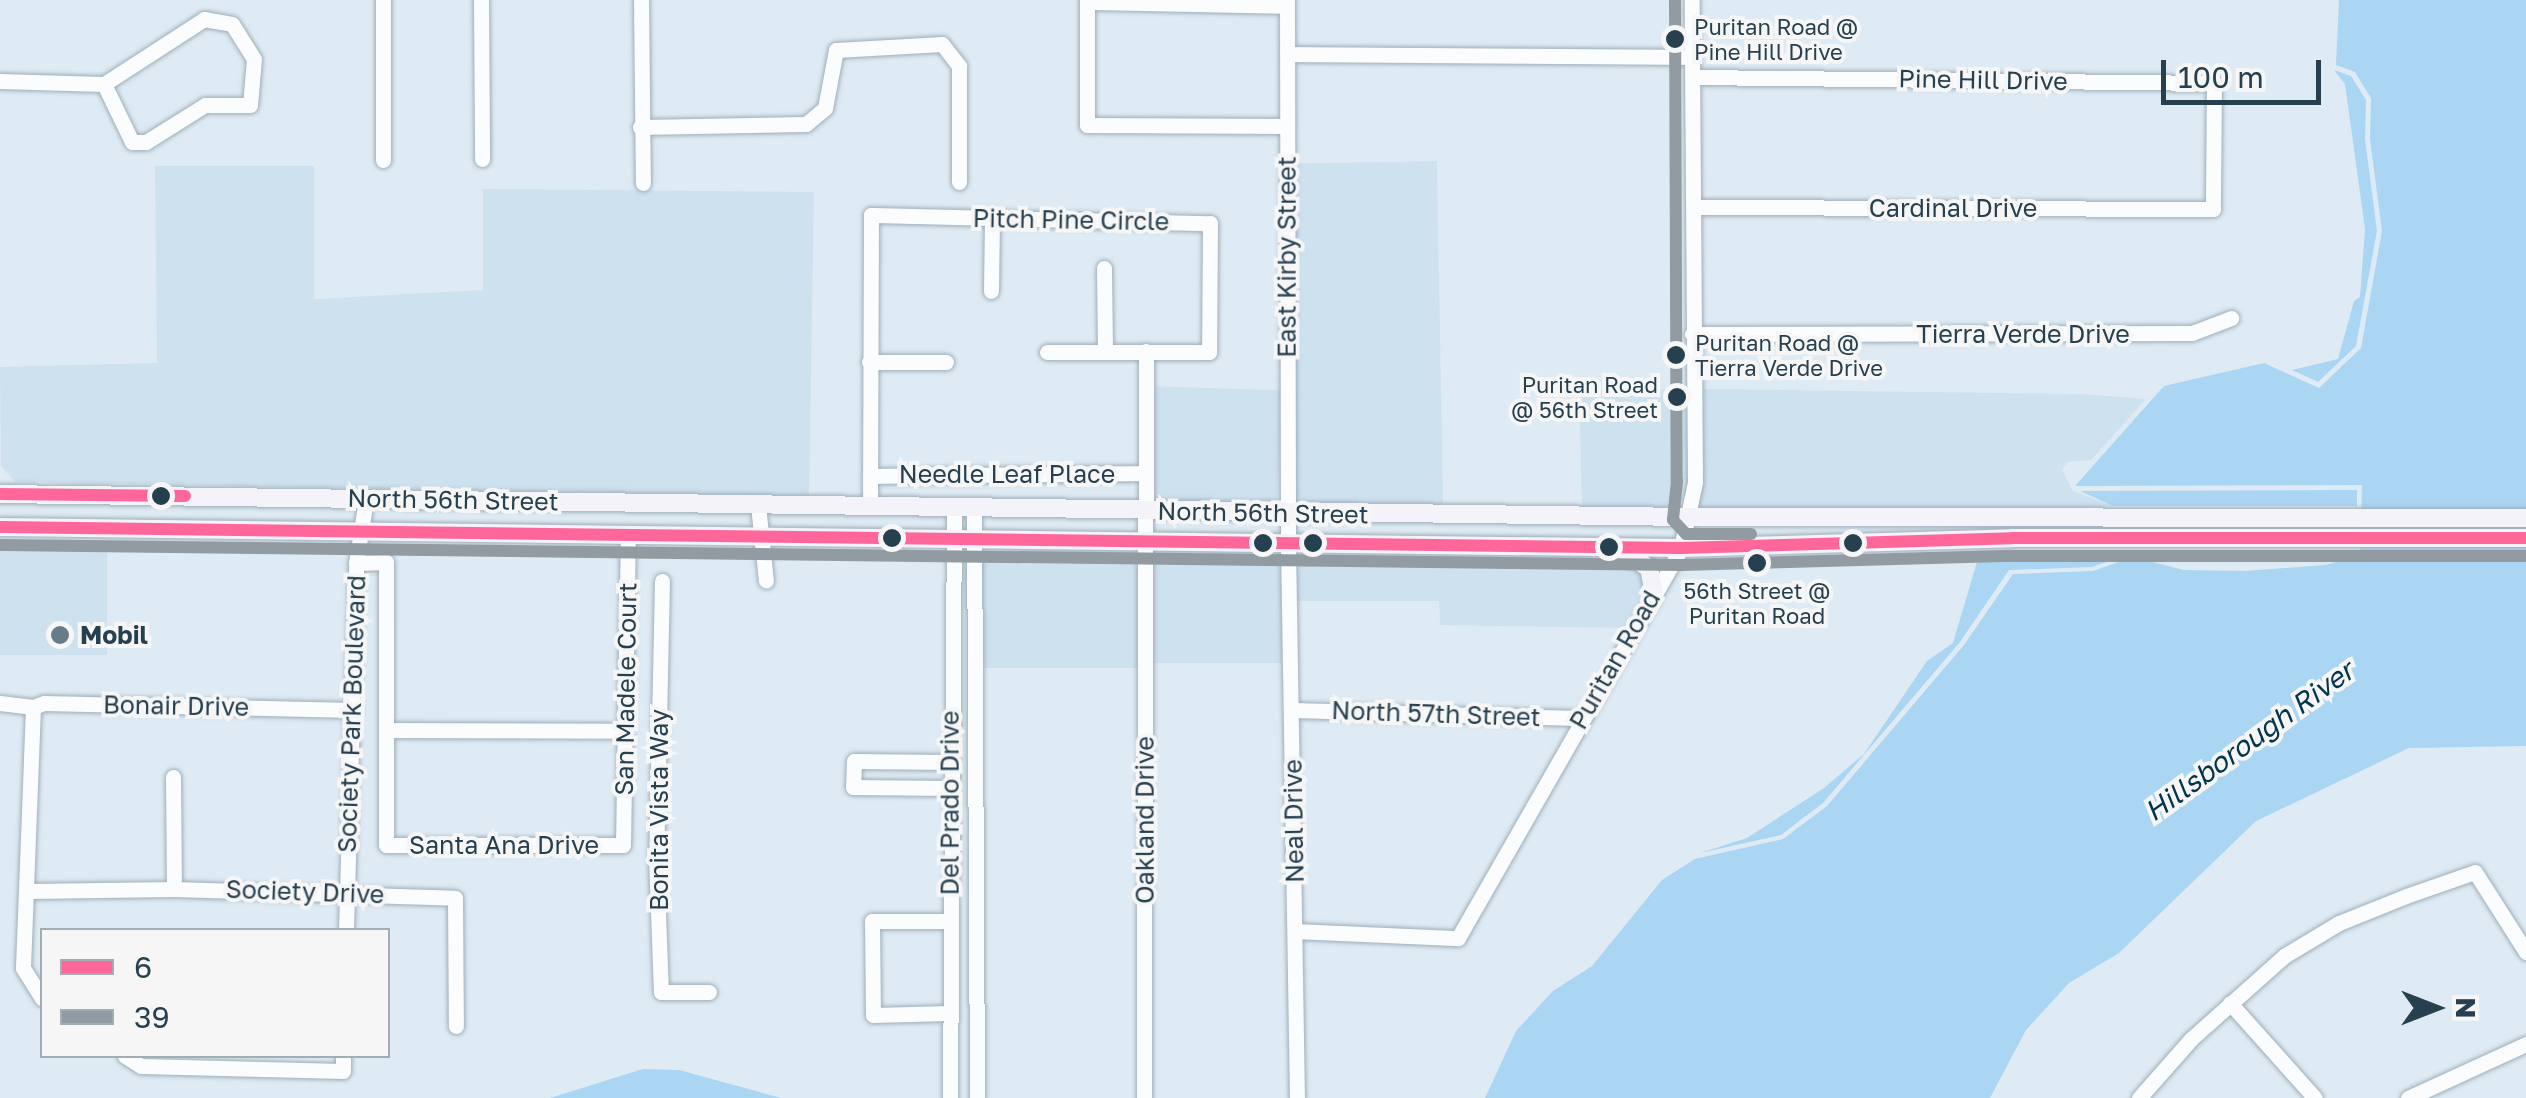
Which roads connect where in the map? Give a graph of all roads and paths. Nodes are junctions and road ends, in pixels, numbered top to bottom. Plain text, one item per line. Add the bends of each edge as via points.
1 (383, 0) edge
2 (481, 0) edge
3 (640, 0) edge
4 (1692, 0) edge
5 (1088, 1) edge
6 (1287, 3) edge
7 (1287, 54) junction
8 (1692, 57) junction
9 (1692, 78) junction
10 (0, 81) edge
11 (104, 84) junction
12 (1286, 126) junction
13 (640, 127) junction
14 (482, 158) dead end
15 (382, 160) dead end
16 (960, 182) dead end
17 (643, 183) dead end
18 (1693, 207) junction
19 (2212, 209) joint
20 (992, 216) junction
21 (1104, 268) dead end
22 (992, 291) dead end
23 (2231, 318) dead end
24 (1692, 334) junction
25 (1105, 351) junction
26 (1146, 351) junction
27 (1047, 352) dead end
28 (870, 362) junction
29 (946, 362) dead end
30 (1144, 473) junction
31 (870, 476) junction
32 (0, 494) edge
33 (366, 499) junction
34 (758, 505) junction
35 (870, 506) junction
36 (954, 508) junction
37 (974, 508) junction
38 (1145, 512) junction
39 (1288, 513) junction
40 (1460, 514) junction
41 (1690, 517) junction
42 (1961, 517) junction
43 (2526, 518) edge
44 (2358, 525) junction
45 (0, 527) edge
46 (359, 529) junction
47 (628, 533) junction
48 (759, 536) junction
49 (953, 538) junction
50 (2526, 538) edge
51 (974, 539) junction
52 (1961, 539) junction
53 (1145, 542) junction
54 (1288, 545) junction
55 (1460, 546) junction
56 (1620, 547) junction
57 (1681, 548) junction
58 (356, 563) junction
59 (766, 580) dead end
60 (662, 581) dead end
61 (1654, 593) junction
62 (0, 703) edge
63 (34, 707) junction
64 (354, 710) junction
65 (1292, 710) junction
66 (1580, 718) junction
67 (387, 730) junction
68 (626, 731) junction
69 (951, 762) junction
70 (173, 777) dead end
71 (951, 788) junction
72 (623, 846) joint
73 (174, 889) junction
74 (28, 891) junction
75 (347, 892) junction
76 (950, 921) junction
77 (346, 928) edge
78 (1296, 931) junction
79 (2526, 952) edge
80 (709, 992) dead end
81 (40, 995) edge
82 (2230, 1003) junction
83 (949, 1013) junction
84 (456, 1026) dead end
85 (2526, 1044) edge
86 (129, 1058) edge
87 (212, 1062) edge
88 (343, 1063) edge
89 (950, 1098) edge
90 (977, 1098) edge
91 (1144, 1098) edge
92 (1297, 1098) edge
93 (2139, 1098) edge
94 (2315, 1098) edge
95 (2408, 1098) edge

1 - 15 street
2 - 14 street
3 - 13 street
4 - 8 street, Puritan Road
5 - 6 street
5 - 12 street via 1087,125
6 - 7 street, East Kirby Street
7 - 8 street
7 - 12 street, East Kirby Street
8 - 9 street, Puritan Road
9 - 18 street, Puritan Road
9 - 19 street, Pine Hill Drive via 2214,83
10 - 11 street
11 - 11 street via 132,142 154,140 205,105 252,103 254,59 232,24 204,19
12 - 39 street, East Kirby Street
13 - 16 street via 806,124 825,108 836,50 942,44 959,66
13 - 17 street
18 - 19 street, Cardinal Drive
18 - 24 street, Puritan Road
20 - 22 street
20 - 26 street, Pitch Pine Circle via 1210,223 1209,352
20 - 28 street, Pitch Pine Circle via 871,215
21 - 25 street
23 - 24 street, Tierra Verde Drive via 2192,334
24 - 41 street, Puritan Road
25 - 26 street
25 - 27 street
26 - 30 street
28 - 29 street
28 - 31 street, Pitch Pine Circle
30 - 31 street, Needle Leaf Place
30 - 38 street
31 - 35 street, Pitch Pine Circle
32 - 33 main road, North 56th Street
33 - 34 main road, North 56th Street
33 - 46 street, Society Park Boulevard
34 - 35 main road, North 56th Street
34 - 48 street
35 - 36 main road, North 56th Street
36 - 37 main road, North 56th Street
36 - 49 street, Del Prado Drive
37 - 38 main road, North 56th Street
37 - 51 street
38 - 39 main road, North 56th Street
38 - 53 street, Oakland Drive
39 - 40 main road, North 56th Street
39 - 54 street, East Kirby Street
40 - 41 main road, North 56th Street
40 - 55 main road
41 - 42 main road, North 56th Street
41 - 57 street, Puritan Road
42 - 44 main road, North 56th Street
42 - 52 main road
43 - 44 main road, North 56th Street
44 - 50 main road, North 56th Street
44 - 52 main road, North 56th Street
45 - 46 main road, North 56th Street
46 - 47 main road, North 56th Street
46 - 58 street, Society Park Boulevard
47 - 48 main road, North 56th Street
47 - 68 street, San Madele Court
48 - 49 main road, North 56th Street
48 - 59 street
49 - 51 main road, North 56th Street
49 - 69 street, Del Prado Drive
51 - 53 main road, North 56th Street
51 - 90 street
52 - 57 main road, North 56th Street
53 - 54 main road, North 56th Street
53 - 91 street, Oakland Drive
54 - 55 main road, North 56th Street
54 - 65 street, Neal Drive
55 - 56 main road, North 56th Street
56 - 57 main road, North 56th Street
56 - 61 main road via 1649,568
57 - 61 street, Puritan Road
58 - 64 street, Society Park Boulevard
58 - 67 street via 386,562
60 - 80 street, Bonita Vista Way via 656,857 661,992
61 - 66 street, Puritan Road
62 - 63 street, Bonair Drive
63 - 64 street, Bonair Drive
63 - 74 street
64 - 75 street, Society Park Boulevard
65 - 66 street, North 57th Street
65 - 78 street, Neal Drive
66 - 78 street, Puritan Road via 1458,938
67 - 68 street
67 - 72 street, Santa Ana Drive via 386,845
68 - 72 street, San Madele Court
69 - 71 street, Del Prado Drive
69 - 71 street via 854,761 853,787
70 - 73 street
71 - 76 street, Del Prado Drive
73 - 74 street, Society Drive
73 - 75 street, Society Drive
74 - 81 street via 23,968
75 - 77 street, Society Park Boulevard
75 - 84 street, Society Drive via 455,898
76 - 83 street, Del Prado Drive
76 - 83 street via 872,921 873,1015
78 - 92 street, Neal Drive
79 - 82 street via 2475,872 2339,922 2284,956
82 - 93 street
82 - 94 street
83 - 89 street, Del Prado Drive
85 - 95 street
86 - 87 street via 140,1066
87 - 88 street

